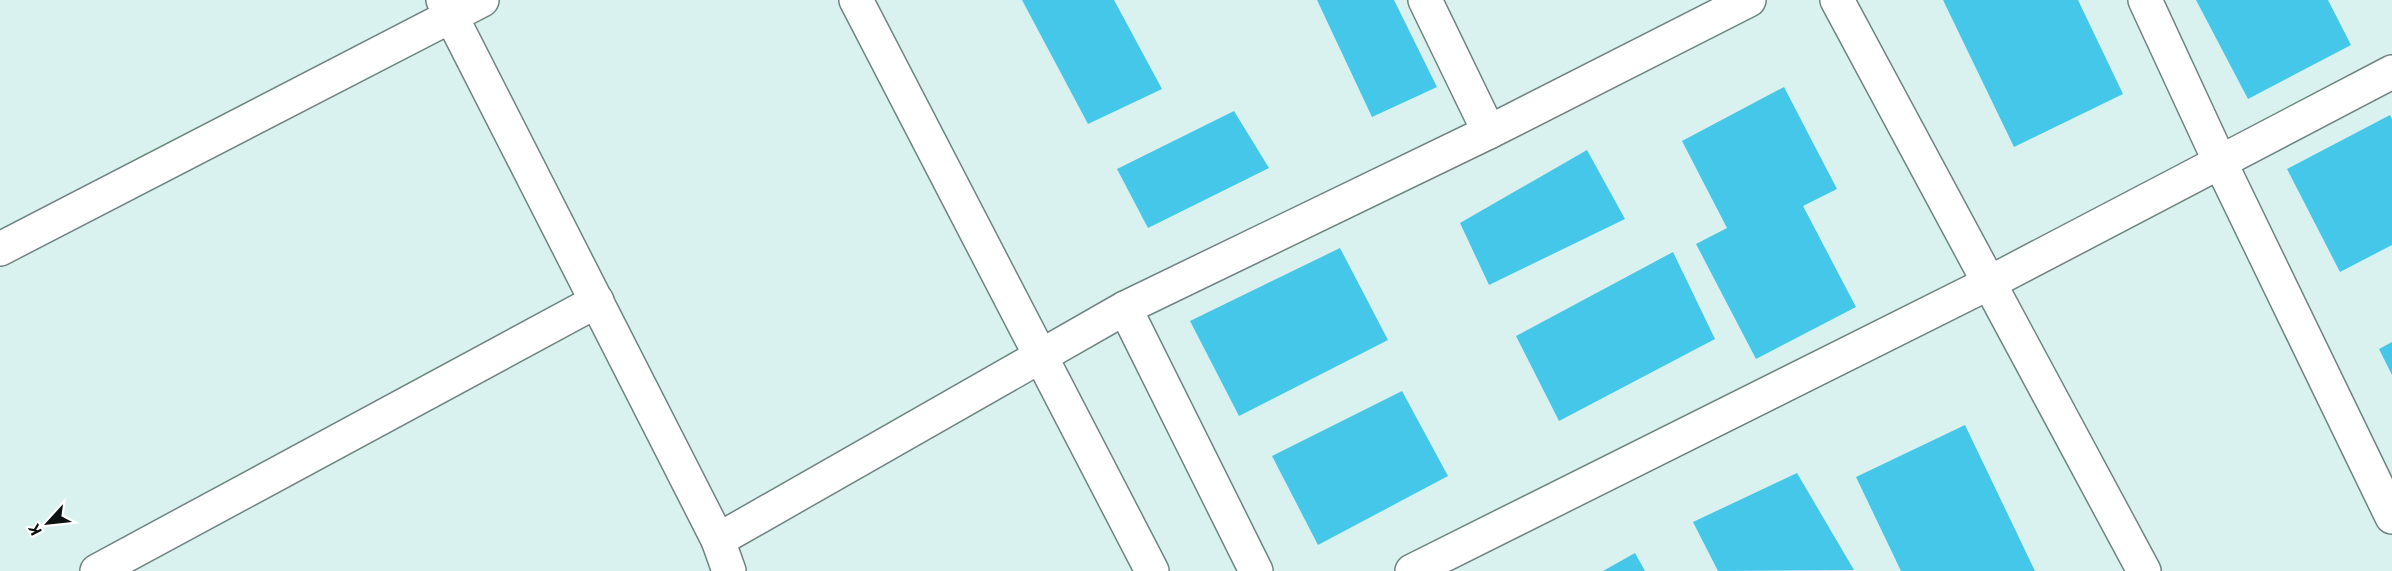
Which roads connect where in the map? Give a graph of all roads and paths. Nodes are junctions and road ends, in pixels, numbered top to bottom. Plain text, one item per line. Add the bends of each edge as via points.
1 (482, 0) edge
2 (856, 0) edge
3 (1425, 0) edge
4 (1749, 0) edge
5 (1837, 0) edge
6 (2145, 0) edge
7 (447, 8) edge
8 (2392, 72) edge
9 (1489, 132) junction
10 (2220, 162) junction
11 (0, 249) edge
12 (1989, 283) junction
13 (597, 302) junction
14 (1125, 308) junction
15 (1039, 355) junction
16 (2392, 517) edge
17 (718, 540) junction
18 (97, 571) edge
19 (729, 571) edge
20 (1152, 571) edge
21 (1256, 571) edge
22 (1412, 571) edge
23 (2144, 571) edge

1 - 7 street
2 - 15 street
3 - 9 street
4 - 9 street
5 - 12 street
6 - 10 street
7 - 11 street
7 - 13 street
8 - 10 street
9 - 14 street
10 - 12 street
10 - 16 street
12 - 22 street
12 - 23 street
13 - 17 street
13 - 18 street
14 - 15 street
14 - 21 street
15 - 17 street
15 - 20 street
17 - 19 street

